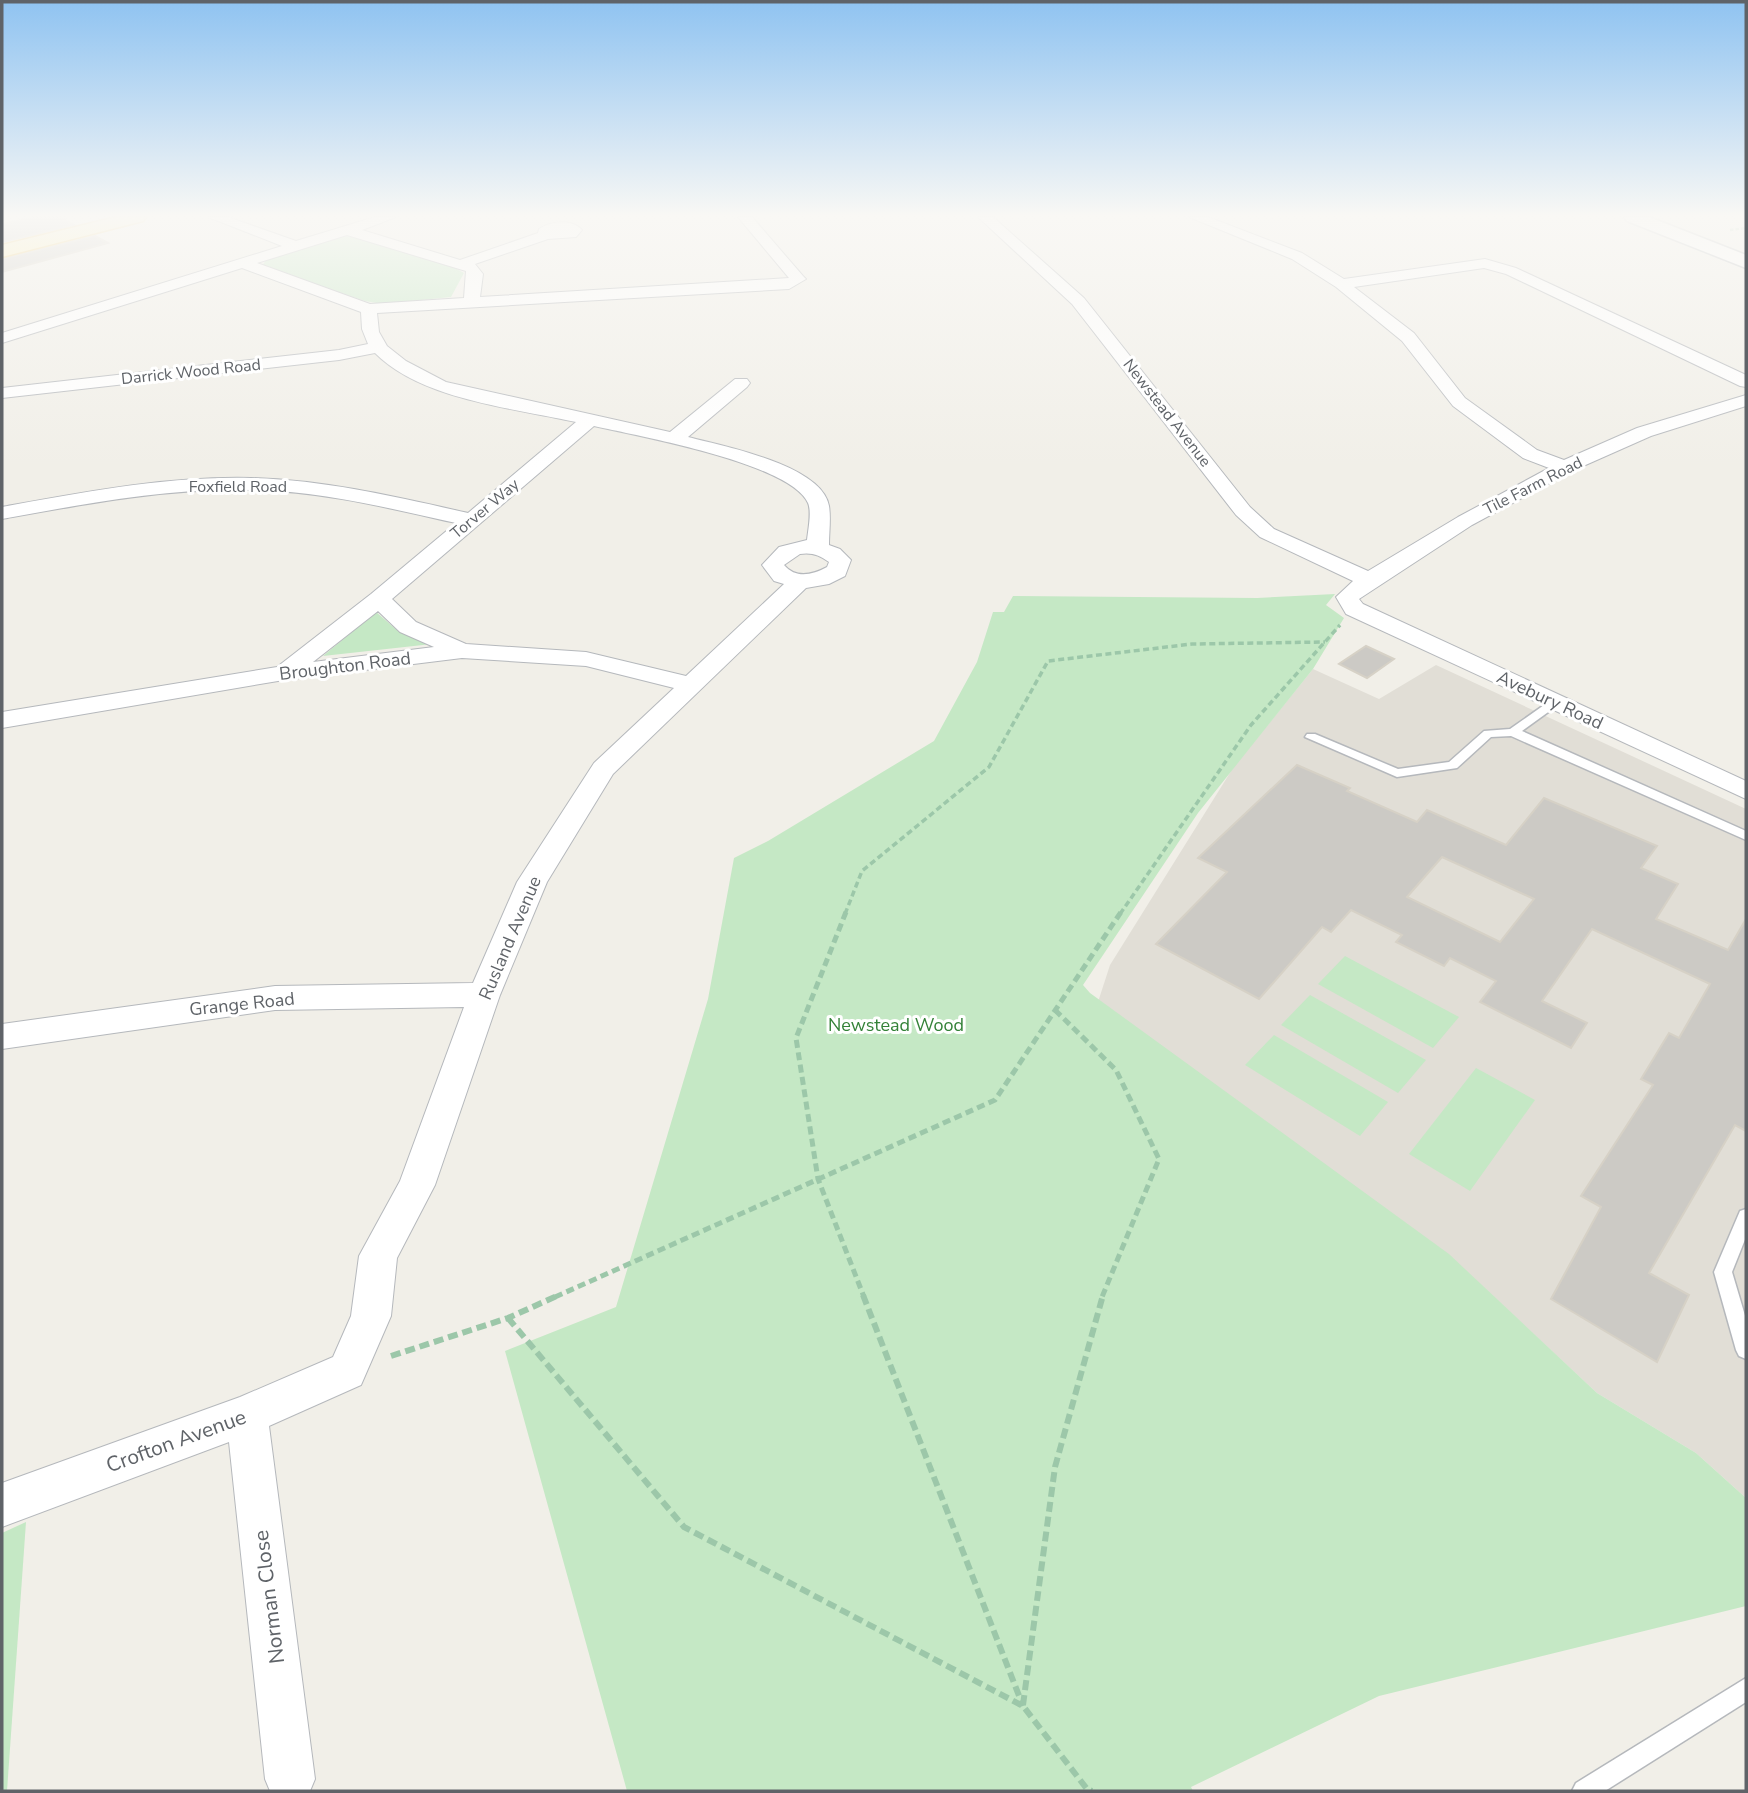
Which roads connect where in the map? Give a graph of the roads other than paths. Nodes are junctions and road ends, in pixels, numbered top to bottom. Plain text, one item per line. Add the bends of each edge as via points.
1 (121, 301) edge
2 (346, 301) edge
3 (494, 301) edge
4 (1079, 301) edge
5 (1362, 301) edge
6 (1574, 301) edge
7 (471, 302) joint
8 (369, 309) junction
9 (2, 338) edge
10 (379, 347) junction
11 (1746, 382) edge
12 (741, 383) dead end
13 (2, 393) edge
14 (1746, 400) edge
15 (590, 420) junction
16 (674, 439) junction
17 (1565, 467) junction
18 (2, 513) edge
19 (472, 520) junction
20 (818, 546) junction
21 (1368, 580) junction
22 (799, 582) junction
23 (379, 599) junction
24 (1354, 609) joint
25 (462, 651) junction
26 (284, 673) junction
27 (689, 684) junction
28 (1554, 702) junction
29 (2, 720) edge
30 (1513, 732) junction
31 (1311, 737) dead end
32 (1742, 782) edge
33 (1746, 836) edge
34 (484, 995) junction
35 (2, 1036) edge
36 (1746, 1216) edge
37 (1746, 1350) edge
38 (347, 1370) joint
39 (247, 1415) junction
40 (2, 1505) edge
41 (1746, 1689) edge
42 (290, 1779) dead end
43 (1584, 1791) edge

1 - 9 street
2 - 8 street
3 - 7 street
4 - 21 street, Newstead Avenue via 1243,511 1267,534
5 - 17 street via 1408,337 1459,402 1530,454
6 - 11 street
7 - 8 street
8 - 10 street via 371,333
10 - 13 street, Darrick Wood Road
10 - 15 street via 414,376 440,386
12 - 16 street
14 - 17 street, Tile Farm Road via 1644,432
15 - 16 street
15 - 19 street, Torver Way
16 - 20 street via 769,465 802,482 820,504
17 - 21 street, Tile Farm Road
18 - 19 street, Foxfield Road via 99,496 248,484 328,491
19 - 23 street, Torver Way
20 - 22 street, Rusland Avenue via 840,560 837,571
20 - 22 street via 779,554 773,565 782,576
21 - 24 street, Tile Farm Road via 1347,597
22 - 27 street, Rusland Avenue
23 - 25 street via 408,628
23 - 26 street, Torver Way
24 - 28 street, Avebury Road
25 - 26 street, Broughton Road
25 - 27 street, Broughton Road via 586,659
26 - 29 street, Broughton Road
27 - 34 street, Rusland Avenue via 603,769 532,882
28 - 30 lane
28 - 32 street, Avebury Road
30 - 31 lane via 1488,734 1453,765 1397,773
30 - 33 lane
34 - 35 street, Grange Road via 275,998
34 - 38 street, Rusland Avenue via 416,1185 378,1256 371,1315
36 - 37 lane via 1723,1272
38 - 39 street, Crofton Avenue
39 - 40 street, Crofton Avenue
39 - 42 street, Norman Close
41 - 43 lane

